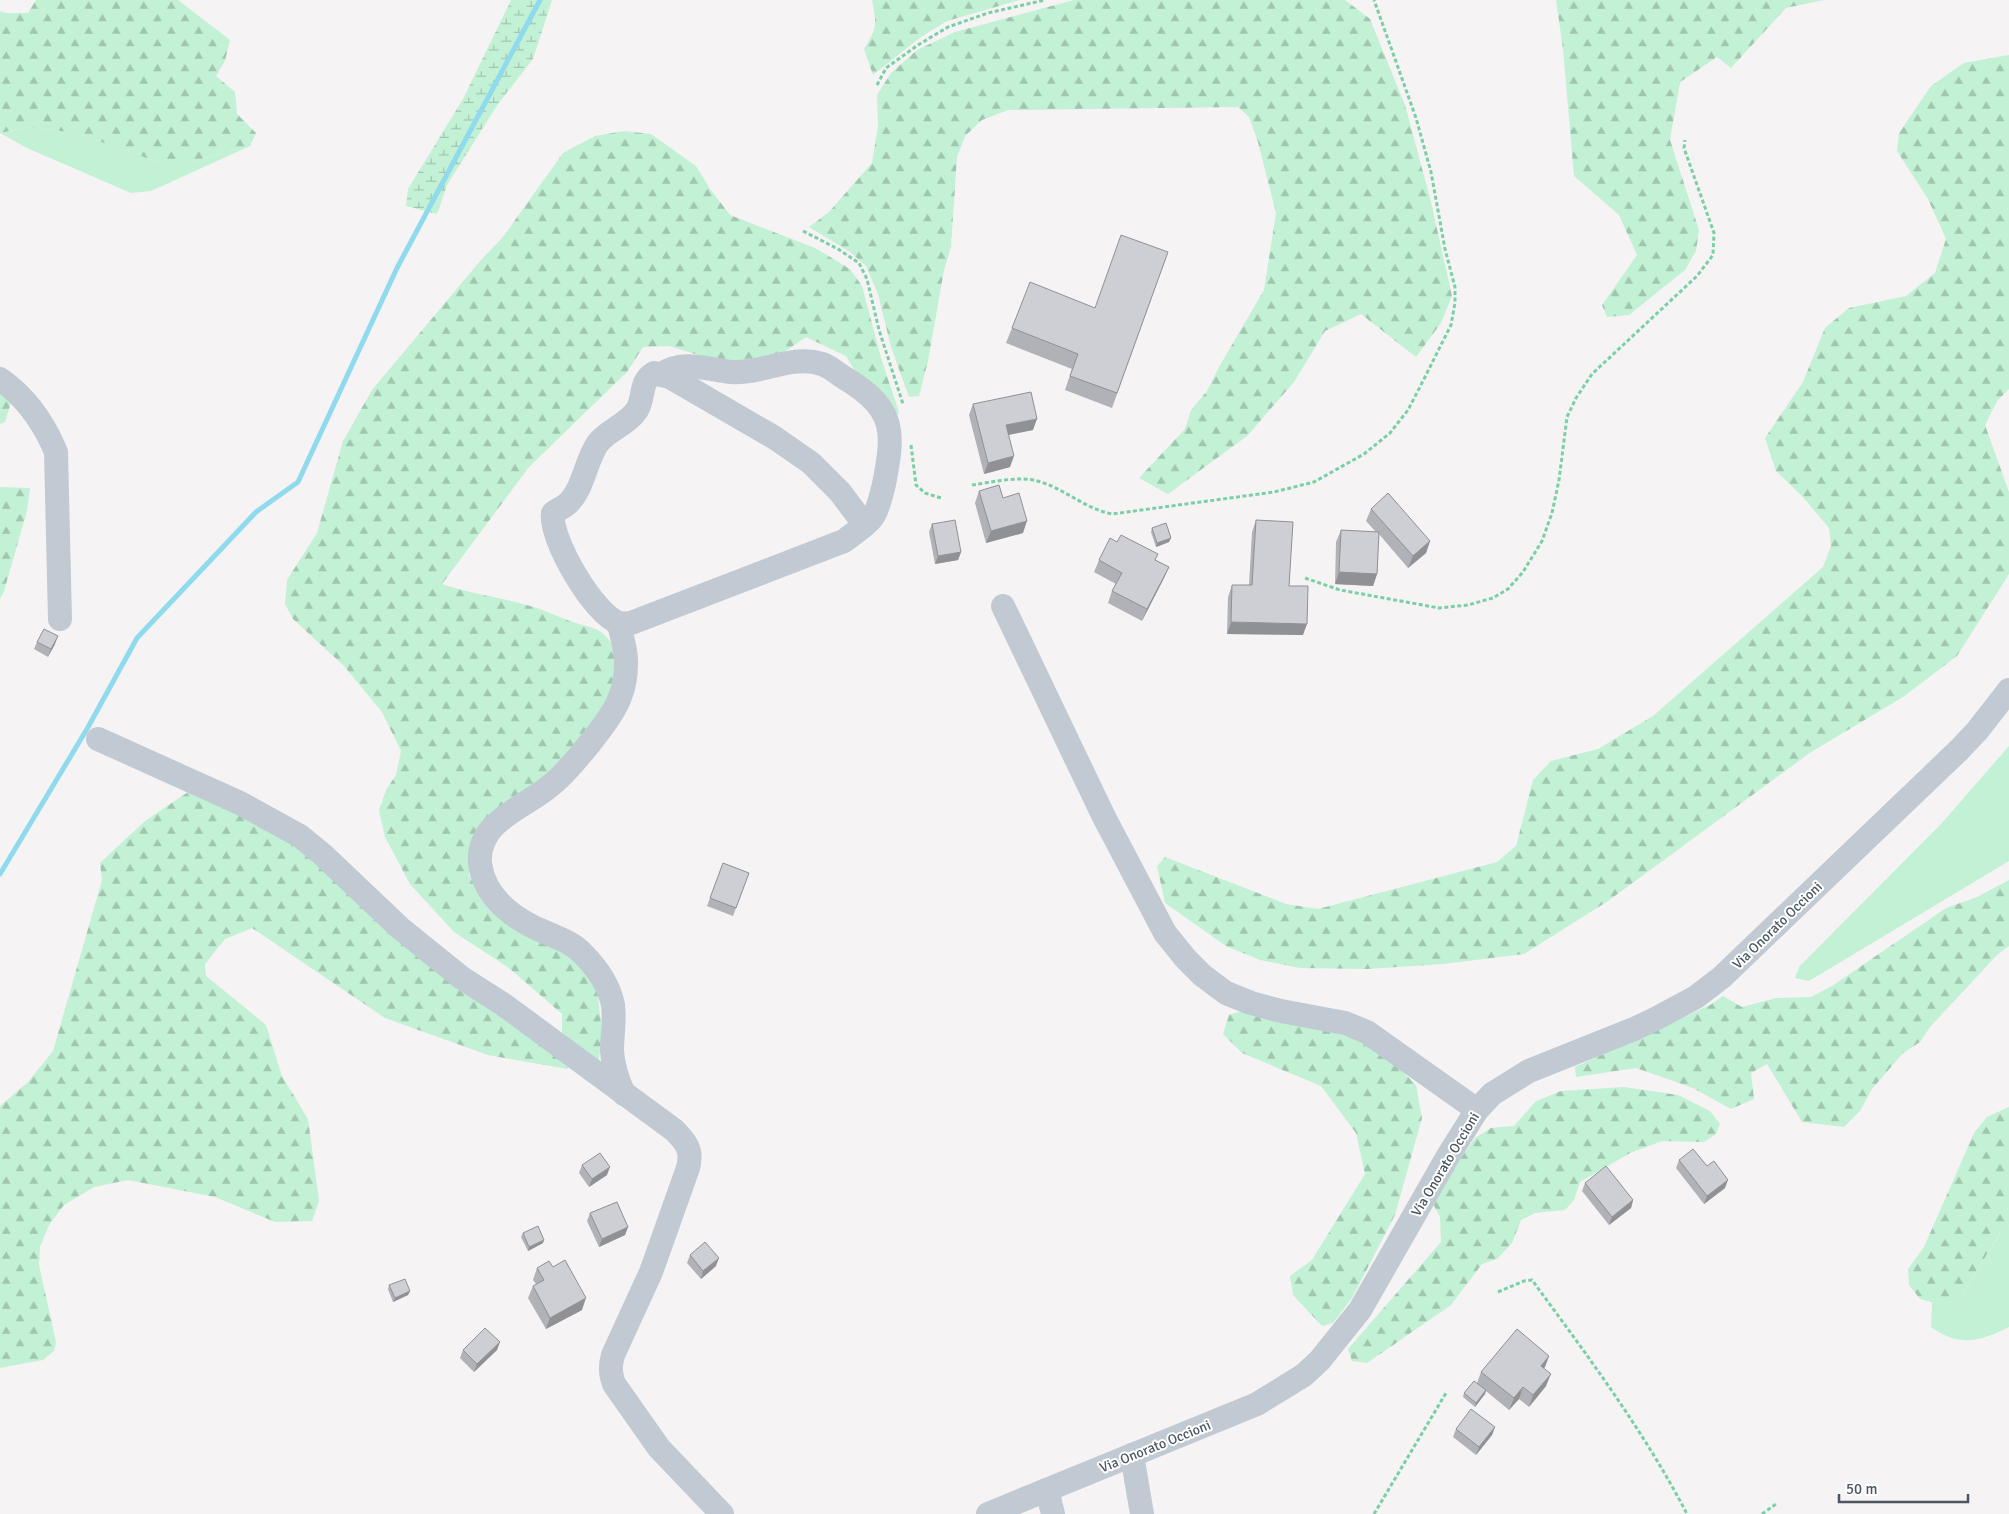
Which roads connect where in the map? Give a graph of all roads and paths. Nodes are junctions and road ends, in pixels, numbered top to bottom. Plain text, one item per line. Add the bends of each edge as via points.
1 (1045, 0) edge
2 (1374, 0) edge
3 (876, 85) dead end
4 (1685, 140) dead end
5 (802, 232) dead end
6 (662, 374) junction
7 (0, 379) edge
8 (904, 410) dead end
9 (910, 439) dead end
10 (972, 485) dead end
11 (941, 498) dead end
12 (864, 524) junction
13 (1305, 578) dead end
14 (1003, 606) dead end
15 (60, 619) dead end
16 (619, 623) junction
17 (2009, 690) edge
18 (98, 739) dead end
19 (624, 1094) junction
20 (1477, 1110) junction
21 (1498, 1292) dead end
22 (1446, 1393) dead end
23 (1132, 1455) junction
24 (1047, 1490) junction
25 (1776, 1504) dead end
26 (722, 1514) edge
27 (988, 1514) edge
28 (1053, 1514) edge
29 (1142, 1514) edge
30 (1374, 1514) edge
31 (1687, 1514) edge
32 (1762, 1514) edge

1 - 3 path via 988,13 948,27 886,68
2 - 10 path via 1416,118 1455,287 1451,325 1408,410 1390,433 1364,454 1314,482 1274,492 1112,514 1097,511 1041,482 1015,479
4 - 13 path via 1684,148 1714,233 1713,255 1697,276 1592,374 1576,398 1568,417 1552,513 1542,541 1523,572 1508,589 1493,598 1439,608 1340,590
5 - 8 path via 859,263 867,279
6 - 12 street via 775,438 811,463 840,492
6 - 12 street via 674,367 693,366 749,372 802,360 822,364 855,385 885,416 890,435 882,493 872,519
6 - 16 street via 648,376 636,411 600,441 576,491 567,504 553,513 552,520 565,556 586,592
7 - 15 street via 26,402 47,431 56,452
9 - 11 path via 916,485 925,493
12 - 16 street via 844,541 631,623
14 - 20 street via 1104,817 1165,933 1186,959 1226,992 1259,1005 1345,1023 1367,1032
16 - 19 street via 627,663 620,698 614,710 574,762 550,786 504,816 489,830 480,857 488,886 504,907 522,922 569,942 582,952 602,977 613,1005 612,1051
17 - 20 street, Via Onorato Occioni via 1959,750 1722,977 1696,997 1641,1026 1529,1071 1492,1094
18 - 19 street via 240,803 300,836 400,928 462,978
19 - 26 street via 685,1140 691,1158 651,1272 613,1355 610,1374 659,1448
20 - 23 street, Via Onorato Occioni via 1365,1302 1320,1360 1287,1387 1257,1404
21 - 31 path via 1532,1280 1604,1379
22 - 30 path
23 - 24 street, Via Onorato Occioni
23 - 29 street
24 - 27 street, Via Onorato Occioni
24 - 28 street
25 - 32 path

